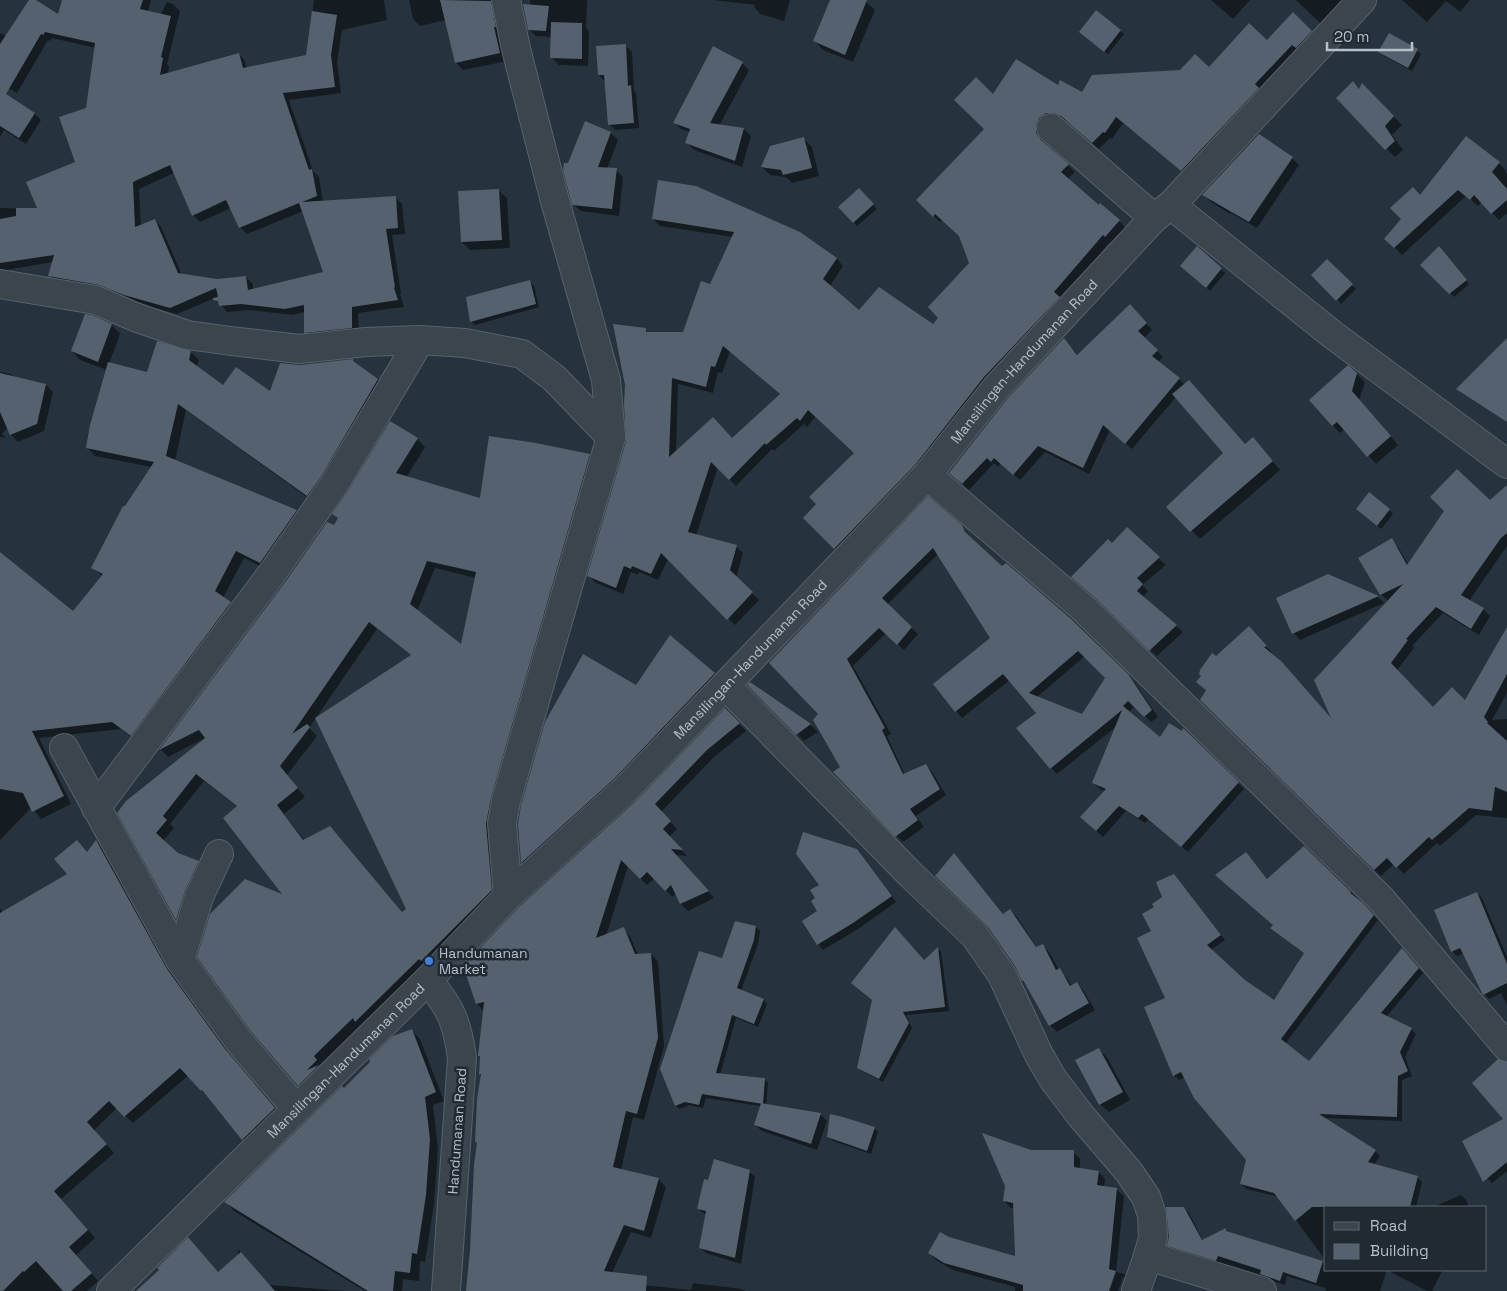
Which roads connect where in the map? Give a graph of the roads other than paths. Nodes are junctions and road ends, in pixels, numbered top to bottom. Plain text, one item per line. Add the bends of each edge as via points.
1 (506, 0) edge
2 (1362, 0) edge
3 (1051, 128) dead end
4 (1162, 211) junction
5 (0, 284) edge
6 (420, 340) junction
7 (611, 437) junction
8 (1507, 464) edge
9 (927, 475) junction
10 (726, 686) junction
11 (64, 748) dead end
12 (96, 808) junction
13 (219, 854) dead end
14 (508, 896) junction
15 (180, 960) junction
16 (428, 980) junction
17 (1507, 1047) edge
18 (296, 1108) junction
19 (1148, 1256) junction
20 (111, 1291) edge
21 (446, 1291) edge
22 (1136, 1291) edge
23 (1262, 1291) edge

1 - 7 street via 555,201 606,380
2 - 4 street, Mansilingan-Handumanan Road
3 - 4 street
4 - 8 street
4 - 9 street, Mansilingan-Handumanan Road via 996,388
5 - 6 street via 96,300 187,335 231,341 299,349
6 - 7 street via 465,343 522,354 554,378
6 - 12 street via 335,483 273,572
7 - 14 street via 506,801 502,824
9 - 10 street, Mansilingan-Handumanan Road
9 - 17 street via 1081,606 1381,899
10 - 14 street, Mansilingan-Handumanan Road via 625,790
10 - 19 street via 975,936 1002,975 1053,1079 1130,1172 1146,1197 1152,1215 1153,1238
11 - 12 street
12 - 15 street
13 - 15 street via 199,897
14 - 16 street, Mansilingan-Handumanan Road
15 - 18 street via 238,1040
16 - 18 street, Mansilingan-Handumanan Road
16 - 21 street, Handumanan Road via 453,1016 462,1058
18 - 20 street, Mansilingan-Handumanan Road
19 - 22 street
19 - 23 street

